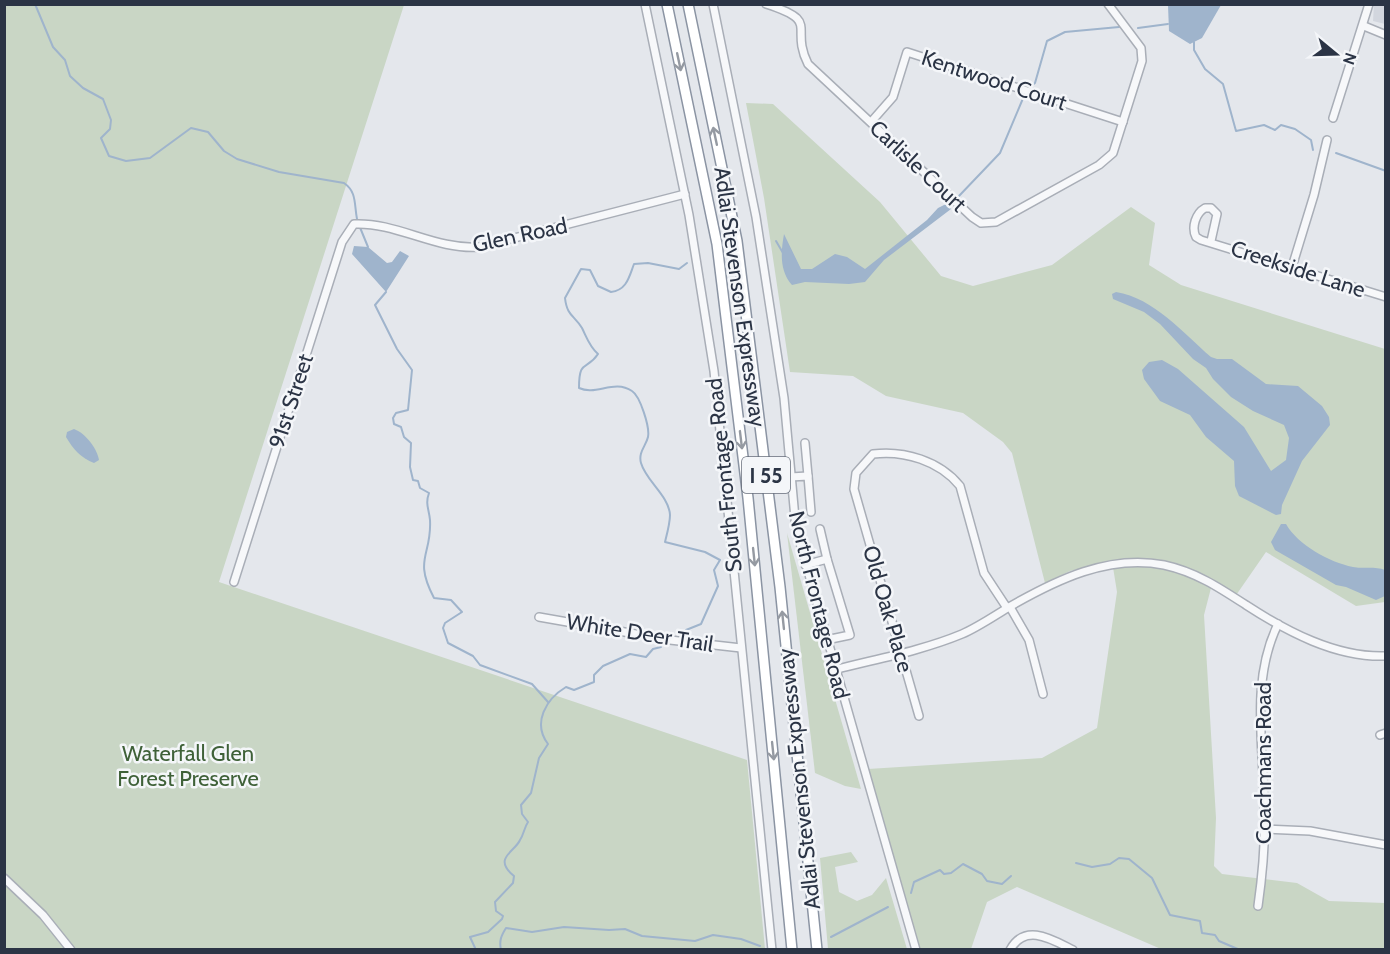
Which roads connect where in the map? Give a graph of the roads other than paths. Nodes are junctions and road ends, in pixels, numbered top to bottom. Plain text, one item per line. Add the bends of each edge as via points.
1 (645, 4) edge
2 (667, 4) edge
3 (688, 4) edge
4 (713, 4) edge
5 (766, 4) edge
6 (1108, 4) edge
7 (1369, 4) edge
8 (1364, 26) junction
9 (1386, 35) edge
10 (1333, 118) dead end
11 (871, 122) junction
12 (1123, 122) junction
13 (1327, 140) dead end
14 (685, 194) junction
15 (354, 224) joint
16 (1211, 241) junction
17 (1292, 267) junction
18 (1386, 287) edge
19 (1384, 296) edge
20 (805, 443) dead end
21 (808, 476) junction
22 (790, 477) junction
23 (811, 512) dead end
24 (820, 529) dead end
25 (827, 560) junction
26 (805, 565) junction
27 (234, 582) dead end
28 (1008, 607) junction
29 (539, 617) dead end
30 (1278, 624) junction
31 (826, 640) junction
32 (741, 648) junction
33 (901, 652) junction
34 (1386, 656) edge
35 (834, 670) junction
36 (1043, 694) dead end
37 (919, 716) dead end
38 (1265, 829) junction
39 (1386, 845) edge
40 (4, 878) edge
41 (1258, 906) dead end
42 (70, 950) edge
43 (772, 950) edge
44 (792, 950) edge
45 (817, 950) edge
46 (916, 950) edge
47 (1010, 950) edge
48 (1073, 950) edge

1 - 14 street, South Frontage Road
2 -> 44 highway, Adlai Stevenson Expressway / I 55 via 717,244 748,498
45 -> 3 highway, Adlai Stevenson Expressway / I 55 via 780,587 737,241
4 - 22 street, North Frontage Road via 756,217 784,398
5 - 11 street, Carlisle Court via 798,18 808,64
6 - 12 street via 1141,48 1142,64
7 - 8 street
8 - 9 street
8 - 10 street
11 - 12 street, Kentwood Court via 893,97 908,52
11 - 12 street, Carlisle Court via 972,217 986,223 996,222 1106,160 1113,153
13 - 17 street
14 - 15 street, Glen Road via 479,247 446,245 375,224
14 - 32 street, South Frontage Road via 714,371
15 - 27 street, 91st Street via 342,242
16 - 16 street, Creekside Lane via 1217,214 1205,208 1198,213 1194,232 1201,240
16 - 17 street, Creekside Lane
17 - 19 street, Creekside Lane
18 - 19 street
20 - 21 street
21 - 22 street
21 - 23 street
22 - 26 street, North Frontage Road
24 - 25 street
25 - 26 street
25 - 31 street via 850,635
26 - 31 street, North Frontage Road
28 - 30 street via 1082,571 1137,562 1202,578
28 - 33 street via 965,633
28 - 33 street, Old Oak Place via 984,573 960,486 943,468 896,453 873,454 860,466 855,478 857,503
28 - 36 street via 1029,640
29 - 32 street, White Deer Trail
30 - 34 street via 1331,647
30 - 38 street, Coachmans Road via 1264,655 1262,682
31 - 35 street, North Frontage Road
32 - 43 street, South Frontage Road
33 - 35 street
33 - 37 street, Old Oak Place
35 - 46 street, North Frontage Road
38 - 39 street via 1310,831
38 - 41 street, Coachmans Road
40 - 42 street via 44,915
47 - 48 street via 1021,937 1035,934

